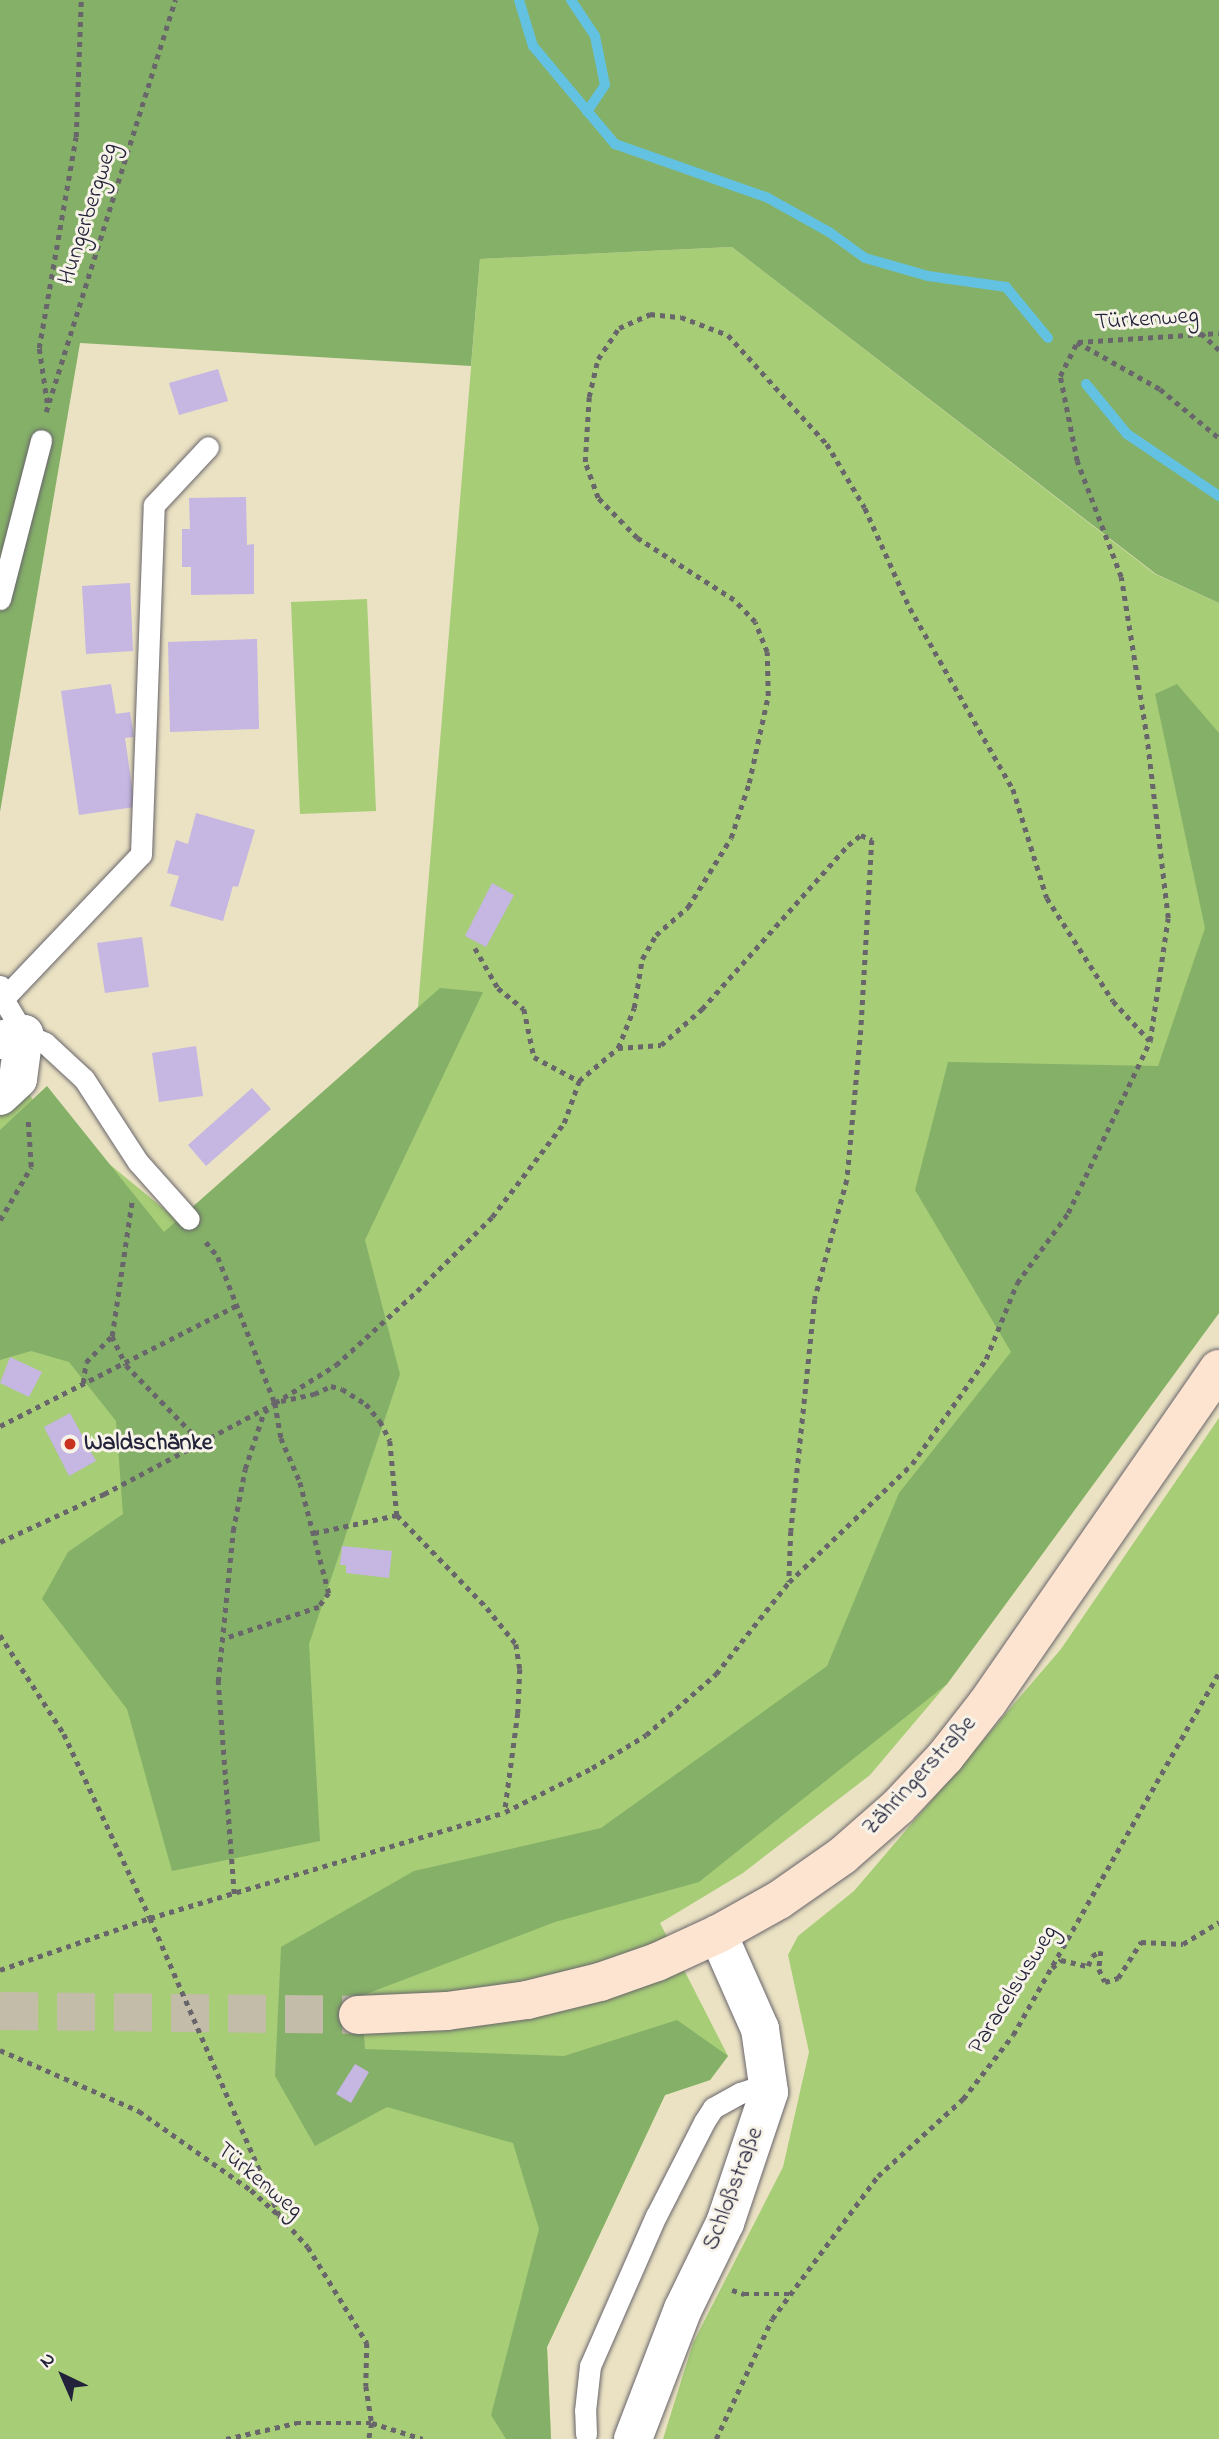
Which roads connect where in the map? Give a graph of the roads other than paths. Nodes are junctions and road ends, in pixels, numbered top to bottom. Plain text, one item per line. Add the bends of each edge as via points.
1 (41, 440) road end
2 (208, 447) dead end
3 (0, 599) edge
4 (1, 992) edge
5 (12, 1037) edge
6 (9, 1088) edge
7 (189, 1219) road end
8 (1219, 1369) edge
9 (718, 1934) junction
10 (358, 2015) tunnel mouth
11 (769, 2092) junction
12 (586, 2434) dead end
13 (633, 2439) edge

1 - 3 lane
2 - 4 lane via 154,505 141,854
4 - 5 lane
5 - 6 street
5 - 7 lane via 45,1043 84,1079 138,1163
8 - 9 main road, Zähringerstraße via 945,1757 842,1856 779,1900
9 - 10 main road, Zähringerstraße via 600,1982 527,2000 447,2011
9 - 11 street, Schloßstraße via 760,2029
11 - 12 lane via 752,2089 740,2093 713,2108 704,2122 656,2216 590,2366
11 - 13 street, Schloßstraße via 725,2223 667,2348

